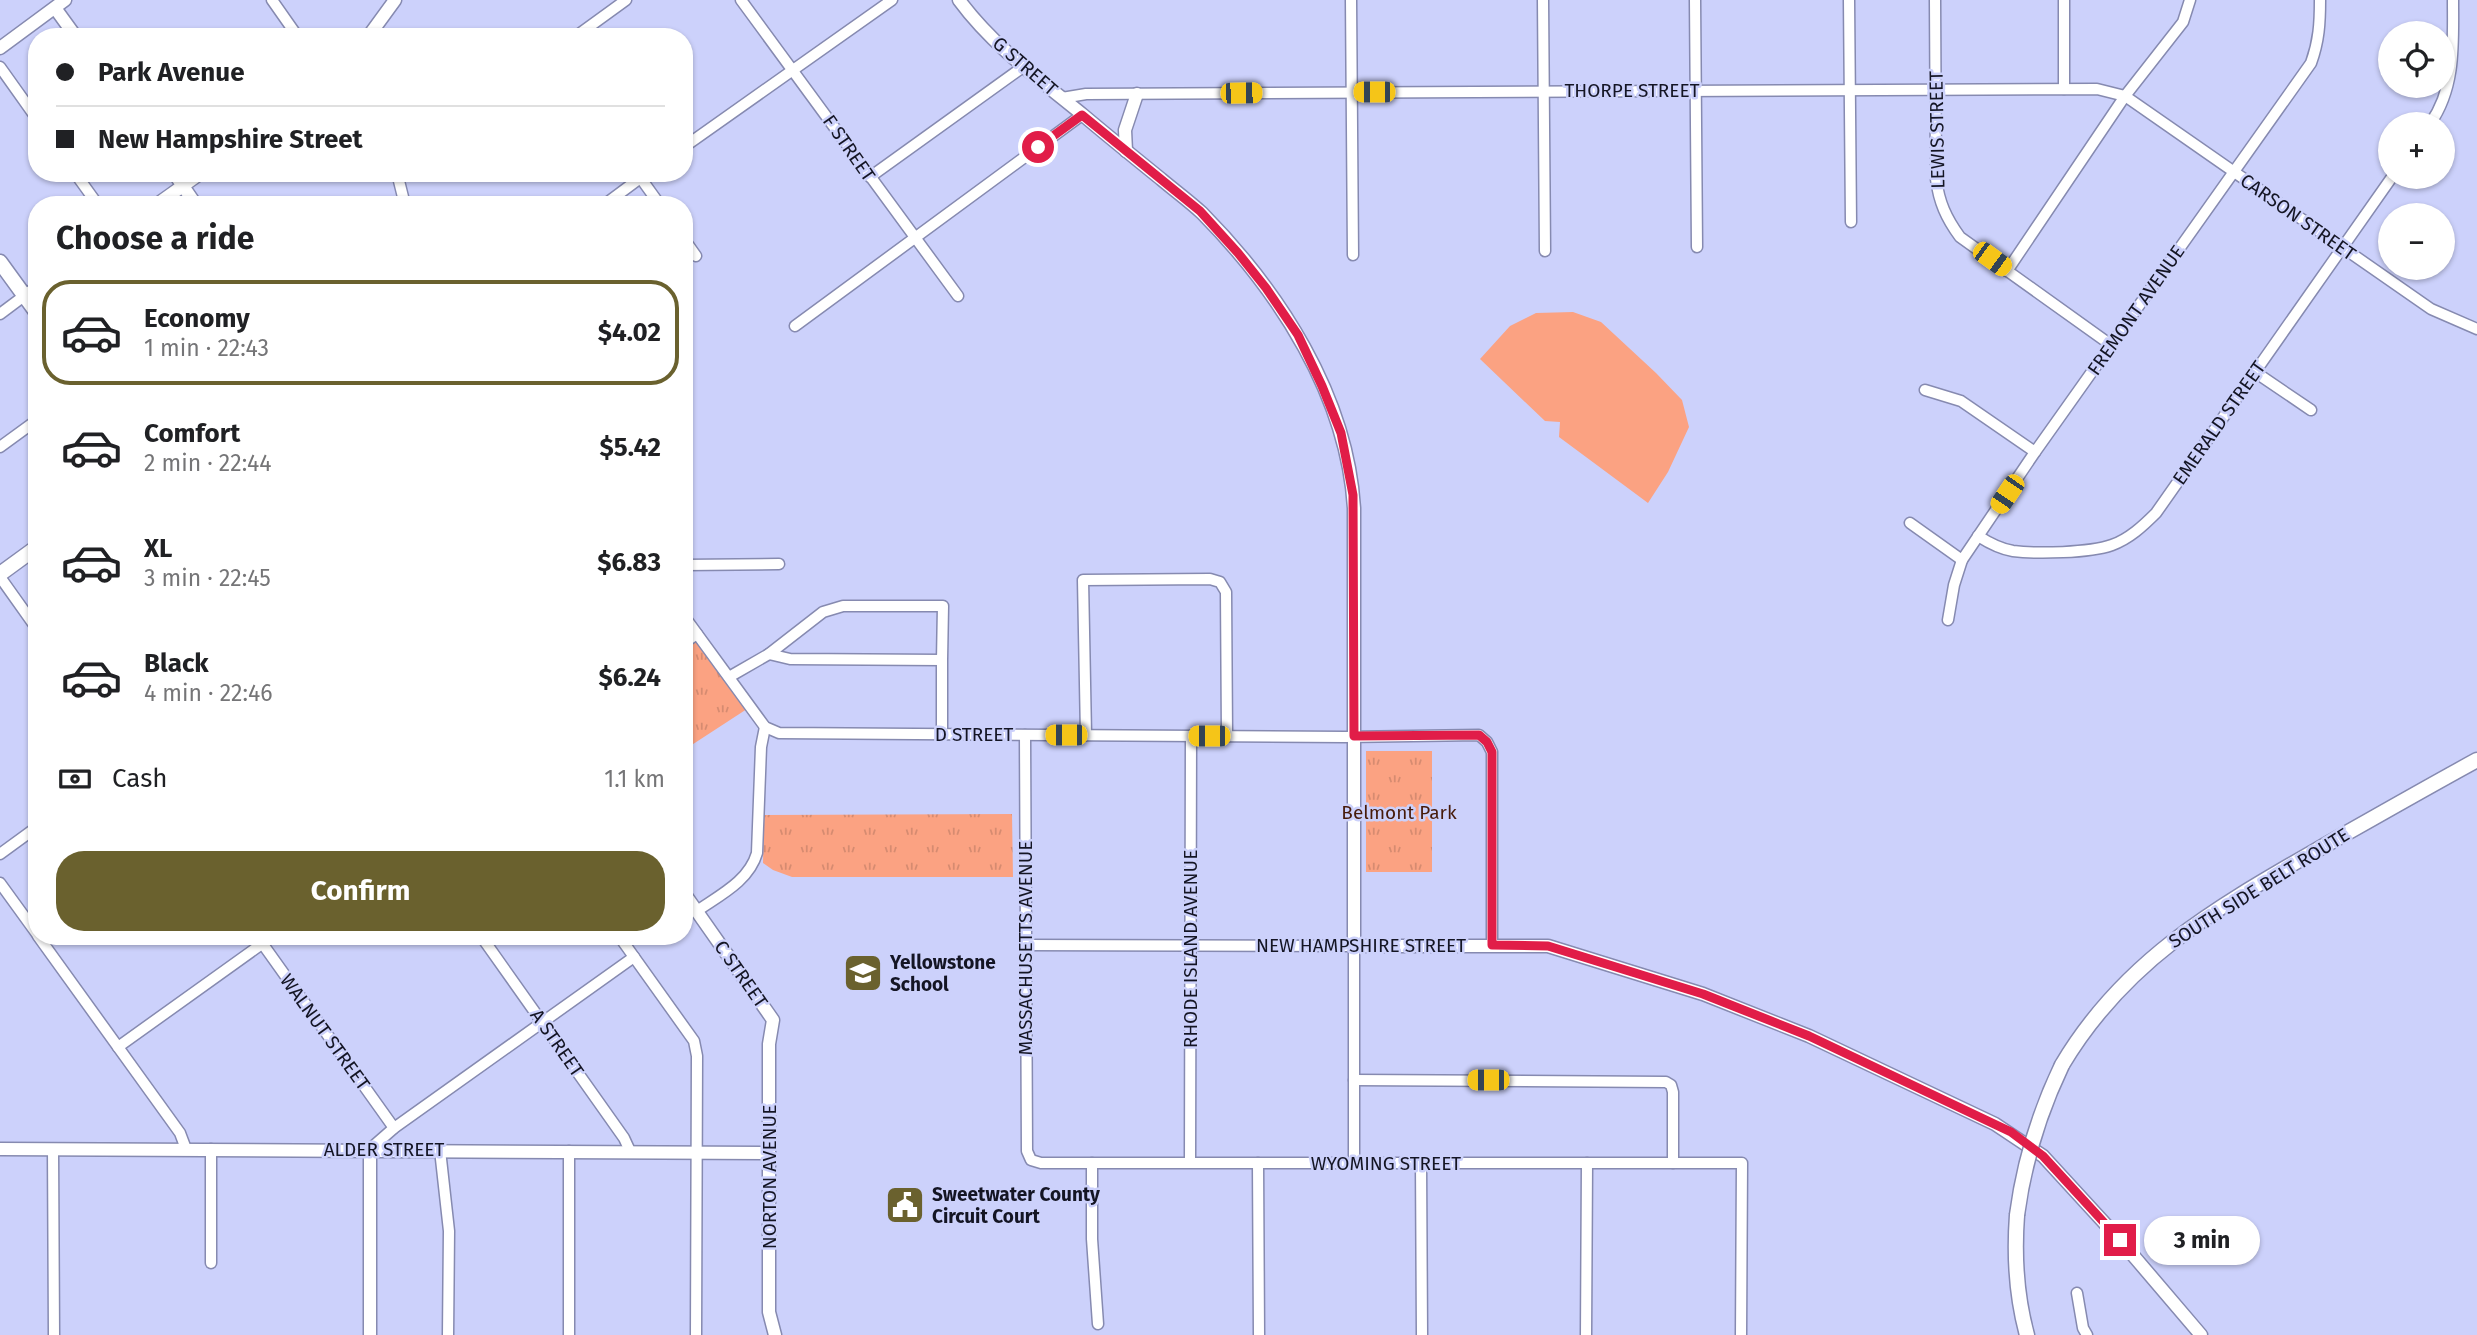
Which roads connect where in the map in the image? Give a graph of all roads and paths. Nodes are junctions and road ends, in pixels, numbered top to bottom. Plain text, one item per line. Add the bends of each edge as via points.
1 (272, 0) edge
2 (395, 0) edge
3 (626, 0) edge
4 (741, 0) edge
5 (892, 0) edge
6 (959, 0) edge
7 (1351, 0) edge
8 (1543, 0) edge
9 (1695, 0) edge
10 (1849, 0) edge
11 (1936, 0) edge
12 (2064, 0) edge
13 (2190, 0) edge
14 (2320, 0) edge
15 (2453, 0) edge
16 (56, 3) edge
17 (71, 28) edge
18 (292, 28) edge
19 (375, 28) edge
20 (587, 28) edge
21 (0, 48) edge
22 (0, 67) edge
23 (1023, 67) junction
24 (794, 70) junction
25 (1696, 89) junction
26 (2064, 89) junction
27 (1543, 90) junction
28 (1848, 90) junction
29 (1936, 90) junction
30 (1351, 92) junction
31 (1137, 94) junction
32 (2125, 96) junction
33 (1062, 98) junction
34 (28, 106) edge
35 (2435, 112) edge
36 (1082, 115) junction
37 (693, 141) edge
38 (1126, 151) junction
39 (2233, 172) junction
40 (870, 177) junction
41 (180, 182) edge
42 (189, 182) edge
43 (633, 182) edge
44 (183, 186) junction
45 (2384, 189) edge
46 (169, 196) edge
47 (190, 196) edge
48 (615, 196) edge
49 (1851, 222) dead end
50 (913, 237) junction
51 (1697, 247) dead end
52 (2342, 248) junction
53 (1545, 251) dead end
54 (693, 252) edge
55 (1353, 255) dead end
56 (696, 256) dead end
57 (0, 262) edge
58 (2007, 271) junction
59 (28, 289) edge
60 (28, 294) edge
61 (958, 296) dead end
62 (0, 314) edge
63 (795, 326) dead end
64 (2476, 327) edge
65 (2111, 345) junction
66 (2255, 372) junction
67 (1925, 390) dead end
68 (2311, 410) dead end
69 (28, 426) edge
70 (0, 446) edge
71 (2035, 452) junction
72 (1910, 523) dead end
73 (1979, 536) junction
74 (28, 554) edge
75 (1962, 560) junction
76 (693, 565) edge
77 (779, 565) dead end
78 (0, 576) edge
79 (28, 616) edge
80 (1948, 620) dead end
81 (693, 628) edge
82 (697, 634) junction
83 (693, 637) edge
84 (769, 654) junction
85 (942, 660) junction
86 (729, 677) junction
87 (765, 727) junction
88 (942, 734) junction
89 (1025, 735) junction
90 (1086, 735) junction
91 (1191, 736) junction
92 (1227, 736) junction
93 (1354, 736) junction
94 (2477, 760) edge
95 (28, 833) edge
96 (0, 853) edge
97 (0, 883) edge
98 (693, 905) edge
99 (697, 911) junction
100 (28, 921) edge
101 (45, 945) edge
102 (252, 945) edge
103 (263, 945) edge
104 (488, 945) edge
105 (625, 945) edge
106 (1025, 945) junction
107 (1190, 945) junction
108 (1492, 945) junction
109 (1354, 946) junction
110 (634, 957) junction
111 (773, 1020) joint
112 (543, 1021) junction
113 (118, 1047) junction
114 (1354, 1080) junction
115 (394, 1128) junction
116 (0, 1149) edge
117 (53, 1149) junction
118 (186, 1149) junction
119 (211, 1149) junction
120 (370, 1149) junction
121 (440, 1150) junction
122 (569, 1151) junction
123 (631, 1151) junction
124 (697, 1152) junction
125 (769, 1153) junction
126 (1031, 1160) joint
127 (1190, 1162) junction
128 (1092, 1163) junction
129 (1258, 1163) junction
130 (1354, 1163) junction
131 (1421, 1163) junction
132 (1587, 1163) junction
133 (1673, 1163) junction
134 (211, 1263) dead end
135 (2077, 1293) dead end
136 (1098, 1324) dead end
137 (54, 1335) edge
138 (370, 1335) edge
139 (448, 1335) edge
140 (569, 1335) edge
141 (696, 1335) edge
142 (775, 1335) edge
143 (1259, 1335) edge
144 (1422, 1335) edge
145 (1586, 1335) edge
146 (1741, 1335) edge
147 (2027, 1335) edge
148 (2087, 1335) edge
149 (2201, 1335) edge

1 - 18 street
2 - 19 street
3 - 20 street
4 - 24 street, F STREET
5 - 24 street
6 - 23 street, G STREET
7 - 30 street
8 - 27 street
9 - 25 street
10 - 28 street
11 - 29 street, LEWIS STREET
12 - 26 street
13 - 32 street via 2183,22
14 - 39 street, FREMONT AVENUE via 2320,29 2311,62
15 - 35 street via 2453,61
16 - 17 street
16 - 21 street
22 - 34 street
23 - 33 street, G STREET
23 - 40 street
24 - 37 street
24 - 40 street, F STREET
25 - 27 street, THORPE STREET
25 - 28 street, THORPE STREET
25 - 51 street
26 - 29 street, THORPE STREET
26 - 32 street, THORPE STREET via 2097,89
27 - 30 street, THORPE STREET
27 - 53 street
28 - 29 street, THORPE STREET
28 - 49 street
29 - 58 street, LEWIS STREET via 1939,200 1960,237
30 - 31 street, THORPE STREET
30 - 55 street
31 - 33 street, THORPE STREET
31 - 38 street via 1125,130
32 - 39 street, CARSON STREET
32 - 58 street
33 - 36 street, G STREET
36 - 38 street, G STREET
36 - 50 street
38 - 93 street, G STREET via 1200,211 1273,298 1298,335 1341,433 1353,495
39 - 52 street, CARSON STREET
39 - 65 street, FREMONT AVENUE
40 - 50 street, F STREET
41 - 44 street
42 - 44 street
43 - 48 street
44 - 46 street
44 - 47 street
45 - 52 street, EMERALD STREET
50 - 61 street, F STREET
50 - 63 street
52 - 64 street, CARSON STREET via 2431,309
52 - 66 street, EMERALD STREET
54 - 56 street
57 - 59 main road
58 - 65 street, LEWIS STREET
60 - 62 street
65 - 71 street, FREMONT AVENUE
66 - 68 street
66 - 73 street, EMERALD STREET via 2156,513 2135,533 2111,545 2081,551 2013,551
67 - 71 street via 1961,401
69 - 70 street
71 - 73 street, FREMONT AVENUE
72 - 75 street
73 - 75 street, FREMONT AVENUE
74 - 78 main road
75 - 80 street, FREMONT AVENUE
76 - 77 street
78 - 79 street
81 - 82 street
82 - 83 street
82 - 86 street
84 - 85 street via 790,659
84 - 85 street via 823,612 843,606 943,606
84 - 86 street
85 - 88 street
86 - 87 street
87 - 88 street, D STREET via 779,733
87 - 99 street via 753,866
88 - 89 street, D STREET
89 - 90 street, D STREET
89 - 106 street, MASSACHUSETTS AVENUE
90 - 91 street, D STREET
90 - 92 street via 1083,580 1210,579 1220,582 1227,592
91 - 92 street, D STREET
91 - 107 street, RHODE ISLAND AVENUE
92 - 93 street, D STREET
93 - 108 street, D STREET via 1479,735 1487,742 1492,752
93 - 109 street, G STREET
94 - 147 main road, SOUTH SIDE BELT ROUTE, bridge via 2283,870 2172,940 2122,986 2079,1037 2048,1093 2021,1184 2017,1280
95 - 96 street
97 - 100 street
98 - 99 street, C STREET
99 - 111 street, C STREET
101 - 113 street
102 - 113 street
103 - 115 street, WALNUT STREET
104 - 112 street, A STREET
105 - 110 street
106 - 107 street, NEW HAMPSHIRE STREET
106 - 126 street, MASSACHUSETTS AVENUE via 1027,1151
107 - 109 street, NEW HAMPSHIRE STREET
107 - 127 street, RHODE ISLAND AVENUE
108 - 109 street, NEW HAMPSHIRE STREET
108 - 149 street, NEW HAMPSHIRE STREET via 1548,946 1703,994 1809,1036 2003,1128 2043,1156
109 - 114 street
110 - 112 street
110 - 124 street via 694,1041
111 - 125 street, NORTON AVENUE
112 - 115 street
112 - 123 street, A STREET
113 - 118 street via 180,1133
114 - 130 street
114 - 133 street via 1666,1082 1673,1092
115 - 120 street
116 - 117 street, ALDER STREET
117 - 118 street, ALDER STREET
117 - 137 street
118 - 119 street, ALDER STREET
119 - 120 street, ALDER STREET
119 - 134 street
120 - 121 street, ALDER STREET
120 - 138 street
121 - 122 street, ALDER STREET
121 - 139 street via 449,1231
122 - 123 street, ALDER STREET
122 - 140 street
123 - 124 street, ALDER STREET
124 - 125 street, ALDER STREET
124 - 141 street
125 - 142 street, NORTON AVENUE via 769,1312
126 - 128 street, WYOMING STREET
127 - 128 street, WYOMING STREET
127 - 129 street, WYOMING STREET
128 - 136 street
129 - 130 street, WYOMING STREET
129 - 143 street
130 - 131 street, WYOMING STREET
131 - 132 street, WYOMING STREET
131 - 144 street
132 - 133 street, WYOMING STREET
132 - 145 street
133 - 146 street, WYOMING STREET via 1742,1163
135 - 148 street

